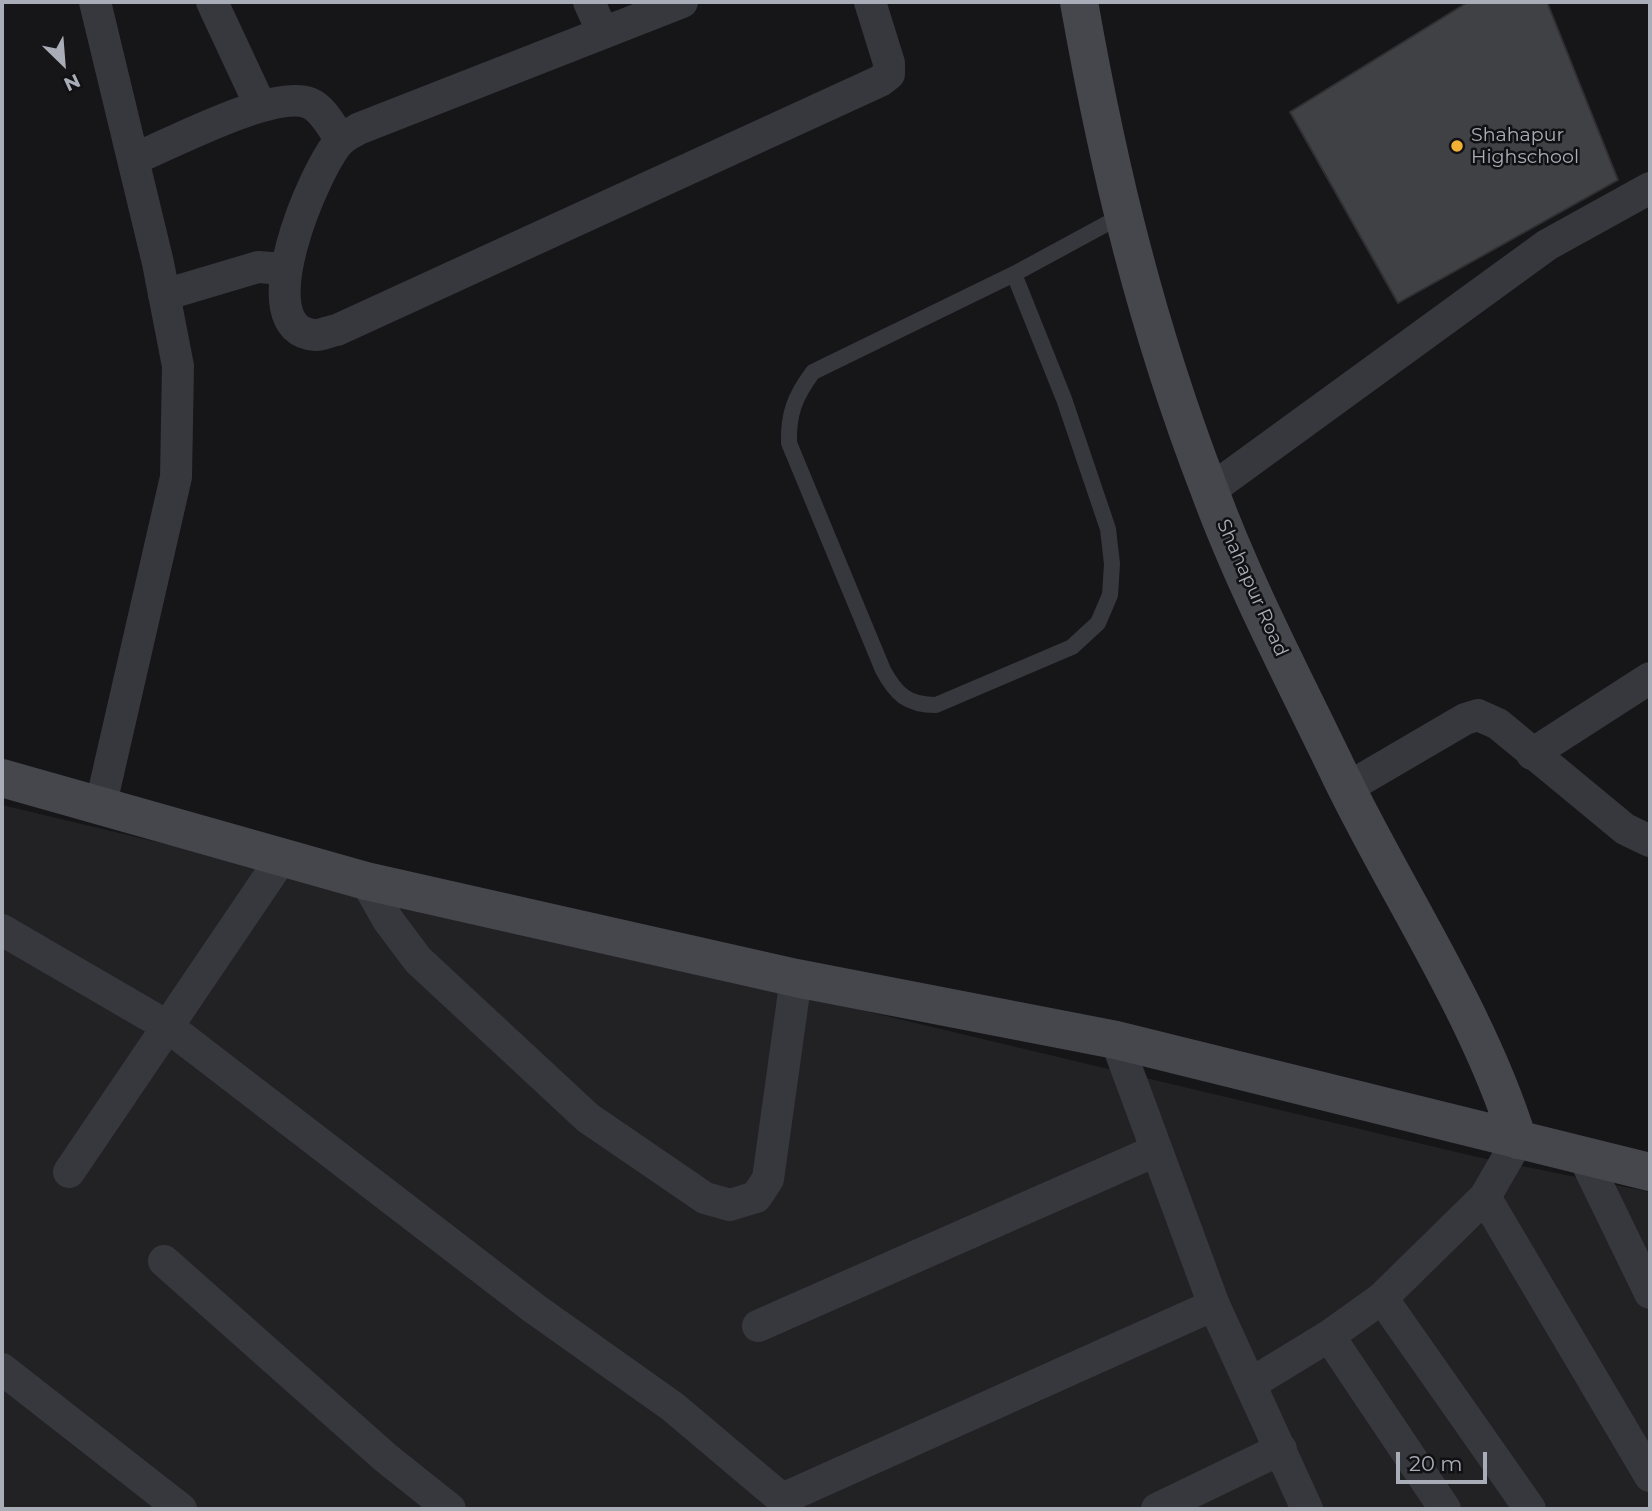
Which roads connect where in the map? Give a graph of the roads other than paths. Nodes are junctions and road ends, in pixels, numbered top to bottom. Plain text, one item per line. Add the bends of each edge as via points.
1 (94, 2) edge
2 (212, 2) edge
3 (589, 2) edge
4 (682, 2) edge
5 (870, 2) edge
6 (1079, 2) edge
7 (603, 33) junction
8 (260, 105) junction
9 (341, 140) junction
10 (134, 159) junction
11 (1650, 188) edge
12 (1121, 216) junction
13 (284, 268) junction
14 (1014, 274) junction
15 (164, 295) junction
16 (1209, 491) junction
17 (1650, 678) edge
18 (1532, 754) junction
19 (2, 778) edge
20 (1346, 788) junction
21 (100, 808) junction
22 (1650, 841) edge
23 (283, 856) junction
24 (366, 881) junction
25 (2, 930) edge
26 (796, 978) junction
27 (167, 1026) junction
28 (1116, 1040) junction
29 (1518, 1140) junction
30 (1155, 1151) junction
31 (1583, 1153) junction
32 (69, 1172) dead end
33 (1650, 1172) edge
34 (1485, 1197) junction
35 (164, 1261) dead end
36 (1650, 1293) edge
37 (1382, 1298) junction
38 (1214, 1305) junction
39 (758, 1326) dead end
40 (1329, 1336) junction
41 (2, 1369) edge
42 (1252, 1383) junction
43 (1281, 1449) junction
44 (1650, 1476) edge
45 (785, 1504) edge
46 (181, 1509) edge
47 (450, 1509) edge
48 (1157, 1509) edge
49 (1307, 1509) edge
50 (1445, 1509) edge
51 (1530, 1509) edge

1 - 10 street
2 - 8 street
3 - 7 street
4 - 7 street
5 - 13 street via 889,63 889,74 880,81 337,330 315,335 297,328 287,312
6 - 12 main road, Shahapur Road
7 - 9 street via 358,129
8 - 9 street via 311,104
8 - 10 street
9 - 13 street via 312,187
10 - 15 street
11 - 16 street via 1547,245
12 - 14 lane
12 - 16 main road, Shahapur Road via 1158,345
13 - 15 street via 258,267
14 - 14 lane via 1064,398 1108,529 1110,595 1098,623 1072,647 936,705 916,705 895,693 883,670 789,443 788,416 813,372
15 - 21 street via 178,366 176,477
16 - 20 main road, Shahapur Road
17 - 18 street
18 - 20 street via 1498,724 1479,715
18 - 22 street via 1625,830
19 - 21 main road
20 - 29 main road, Shahapur Road via 1494,1073
21 - 23 main road
23 - 24 main road
23 - 27 street
24 - 26 main road
24 - 26 street via 418,960 588,1118 705,1198 730,1205 756,1197 768,1179
25 - 27 street
26 - 28 main road
27 - 32 street
27 - 45 street via 535,1309 673,1407
28 - 29 main road
28 - 30 street
29 - 31 main road
29 - 34 street
30 - 38 street
30 - 39 street
31 - 33 main road
31 - 36 street
34 - 37 street
34 - 44 street
35 - 47 street
37 - 40 street
37 - 51 street
38 - 42 street
38 - 45 street
40 - 42 street
40 - 50 street
41 - 46 street
42 - 43 street
43 - 48 street
43 - 49 street

